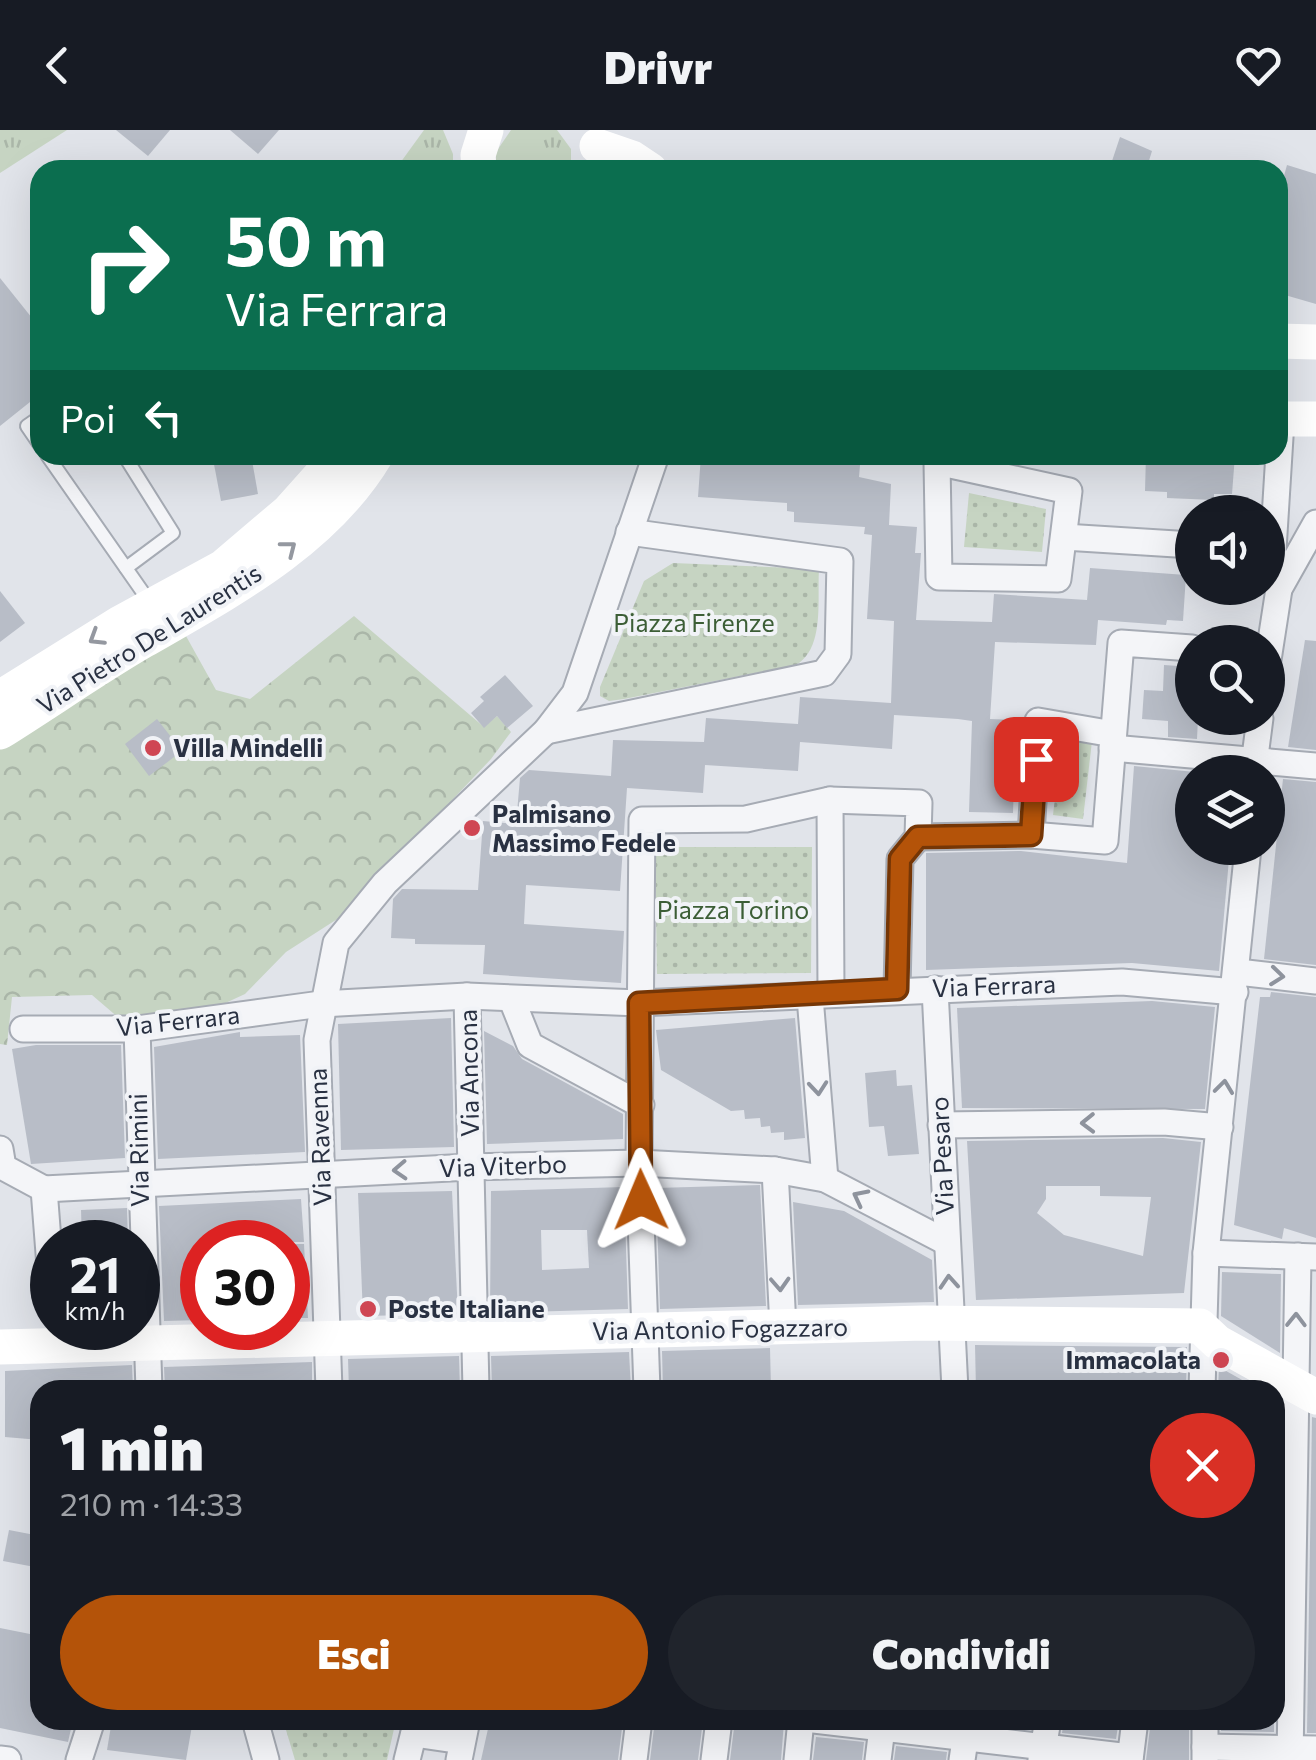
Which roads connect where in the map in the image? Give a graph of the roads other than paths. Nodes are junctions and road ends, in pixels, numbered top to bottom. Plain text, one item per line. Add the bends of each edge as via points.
1 (594, 142) edge
2 (635, 160) edge
3 (1288, 342) edge
4 (1316, 342) edge
5 (54, 465) edge
6 (130, 465) edge
7 (331, 465) edge
8 (370, 465) edge
9 (652, 465) edge
10 (937, 465) edge
11 (951, 465) edge
12 (1284, 465) edge
13 (1279, 495) edge
14 (1316, 523) edge
15 (629, 532) junction
16 (1064, 537) junction
17 (1175, 544) edge
18 (126, 568) junction
19 (1285, 578) edge
20 (152, 606) junction
21 (1175, 647) edge
22 (0, 698) edge
23 (546, 731) junction
24 (0, 732) edge
25 (1113, 741) junction
26 (1195, 755) edge
27 (1285, 766) edge
28 (1316, 766) edge
29 (830, 800) junction
30 (1031, 835) junction
31 (918, 837) junction
32 (1247, 865) edge
33 (1316, 980) edge
34 (1237, 982) junction
35 (935, 988) junction
36 (897, 989) junction
37 (820, 995) junction
38 (467, 996) junction
39 (512, 1000) junction
40 (639, 1003) junction
41 (321, 1004) junction
42 (22, 1029) dead end
43 (137, 1029) junction
44 (641, 1105) junction
45 (941, 1126) junction
46 (1220, 1126) junction
47 (0, 1149) edge
48 (639, 1163) junction
49 (470, 1166) junction
50 (775, 1170) junction
51 (322, 1174) junction
52 (825, 1179) junction
53 (139, 1183) junction
54 (44, 1189) junction
55 (46, 1220) edge
56 (141, 1220) edge
57 (946, 1242) junction
58 (1206, 1253) junction
59 (1307, 1256) edge
60 (952, 1323) junction
61 (1200, 1326) junction
62 (782, 1327) junction
63 (647, 1331) junction
64 (474, 1334) junction
65 (326, 1338) junction
66 (30, 1342) edge
67 (160, 1345) edge
68 (0, 1347) edge
69 (148, 1350) edge
70 (149, 1380) edge
71 (328, 1380) edge
72 (476, 1380) edge
73 (647, 1380) edge
74 (955, 1380) edge
75 (1202, 1380) edge
76 (1306, 1391) edge
77 (1294, 1593) edge
78 (89, 1730) edge
79 (258, 1730) edge
80 (415, 1730) edge
81 (427, 1730) edge
82 (638, 1730) edge
83 (718, 1730) edge
84 (800, 1730) edge
85 (881, 1730) edge
86 (914, 1730) edge
87 (1133, 1730) edge
88 (462, 1740) edge
89 (966, 1740) edge
90 (1299, 1753) edge
91 (1042, 1754) edge
92 (1205, 1754) edge
93 (0, 1759) edge
94 (1130, 1759) edge
95 (8, 1760) edge
96 (79, 1760) edge
97 (266, 1760) edge
98 (407, 1760) edge
99 (634, 1760) edge
100 (714, 1760) edge
101 (797, 1760) edge
102 (878, 1760) edge

1 - 2 street
3 - 4 street
5 - 18 lane
6 - 18 lane via 173,533
7 - 20 street, Via Pietro De Laurentis via 223,568
24 -> 8 street, Via Pietro De Laurentis via 229,594 298,542
9 - 15 street, Via Ravenna
10 - 16 street via 939,577 1058,579
11 - 16 street via 1069,491
12 - 13 street
14 - 19 street
15 - 23 street, Via Ravenna via 575,694
15 - 23 street via 840,560 838,654 824,673
16 - 17 street
18 - 20 lane
20 -> 22 street, Via Pietro De Laurentis
21 - 25 street via 1121,643
23 - 41 street, Via Ravenna via 385,883 336,943
25 - 26 street
25 - 30 street via 1106,841
25 - 30 street via 1038,721
27 - 28 street
29 - 31 street via 919,803
29 - 37 street
29 - 40 street via 746,819 642,820
30 - 31 street
31 - 36 street via 900,859
32 - 34 street
34 -> 33 street, Via Ferrara
34 - 35 street, Via Ferrara
46 -> 34 street
35 - 36 street, Via Ferrara
35 - 45 street, Via Pesaro
36 - 37 street, Via Ferrara
37 - 40 street, Via Ferrara
37 -> 52 street
38 - 39 street, Via Ferrara
38 - 41 street, Via Ferrara
38 - 49 street, Via Ancona
39 - 40 street, Via Ferrara
39 - 44 street via 530,1045
40 - 44 street
41 - 43 street, Via Ferrara
41 - 51 street, Via Ravenna via 316,1040
42 - 43 street, Via Ferrara
43 - 53 street, Via Rimini
44 - 48 street
46 -> 45 street
45 - 57 street, Via Pesaro
46 - 58 street
47 - 54 street via 3,1167
48 - 49 street, Via Viterbo
48 - 50 street, Via Viterbo
48 - 63 street
49 -> 51 street, Via Viterbo
49 - 64 street, Via Ancona
50 - 52 street, Via Viterbo
50 -> 62 street
51 - 53 street, Via Viterbo
51 - 65 street, Via Ravenna
57 -> 52 street, Via Viterbo
53 - 54 street, Via Viterbo
53 - 56 street, Via Rimini
54 - 55 street
60 -> 57 street, Via Pesaro
58 - 59 street
58 - 61 street
76 -> 59 street
60 - 61 street, Via Antonio Fogazzaro
60 - 62 street, Via Antonio Fogazzaro
60 - 74 street, Via Pesaro
61 - 75 street
61 - 76 street
62 - 63 street, Via Antonio Fogazzaro
63 - 64 street, Via Antonio Fogazzaro
63 - 73 street
64 - 65 street, Via Antonio Fogazzaro
64 - 72 street, Via Ancona
65 - 67 street, Via Antonio Fogazzaro
65 - 71 street, Via Ravenna
66 - 68 street, Via Antonio Fogazzaro
69 - 70 street, Via Rimini
76 - 77 street
77 - 90 street
78 - 96 street
79 - 97 street
80 - 98 street
81 - 88 street
82 - 99 street
83 - 100 street
84 - 101 street
85 - 102 street
86 - 89 street
87 - 94 street
89 - 91 street
90 - 92 street
91 - 94 street
93 - 95 street

